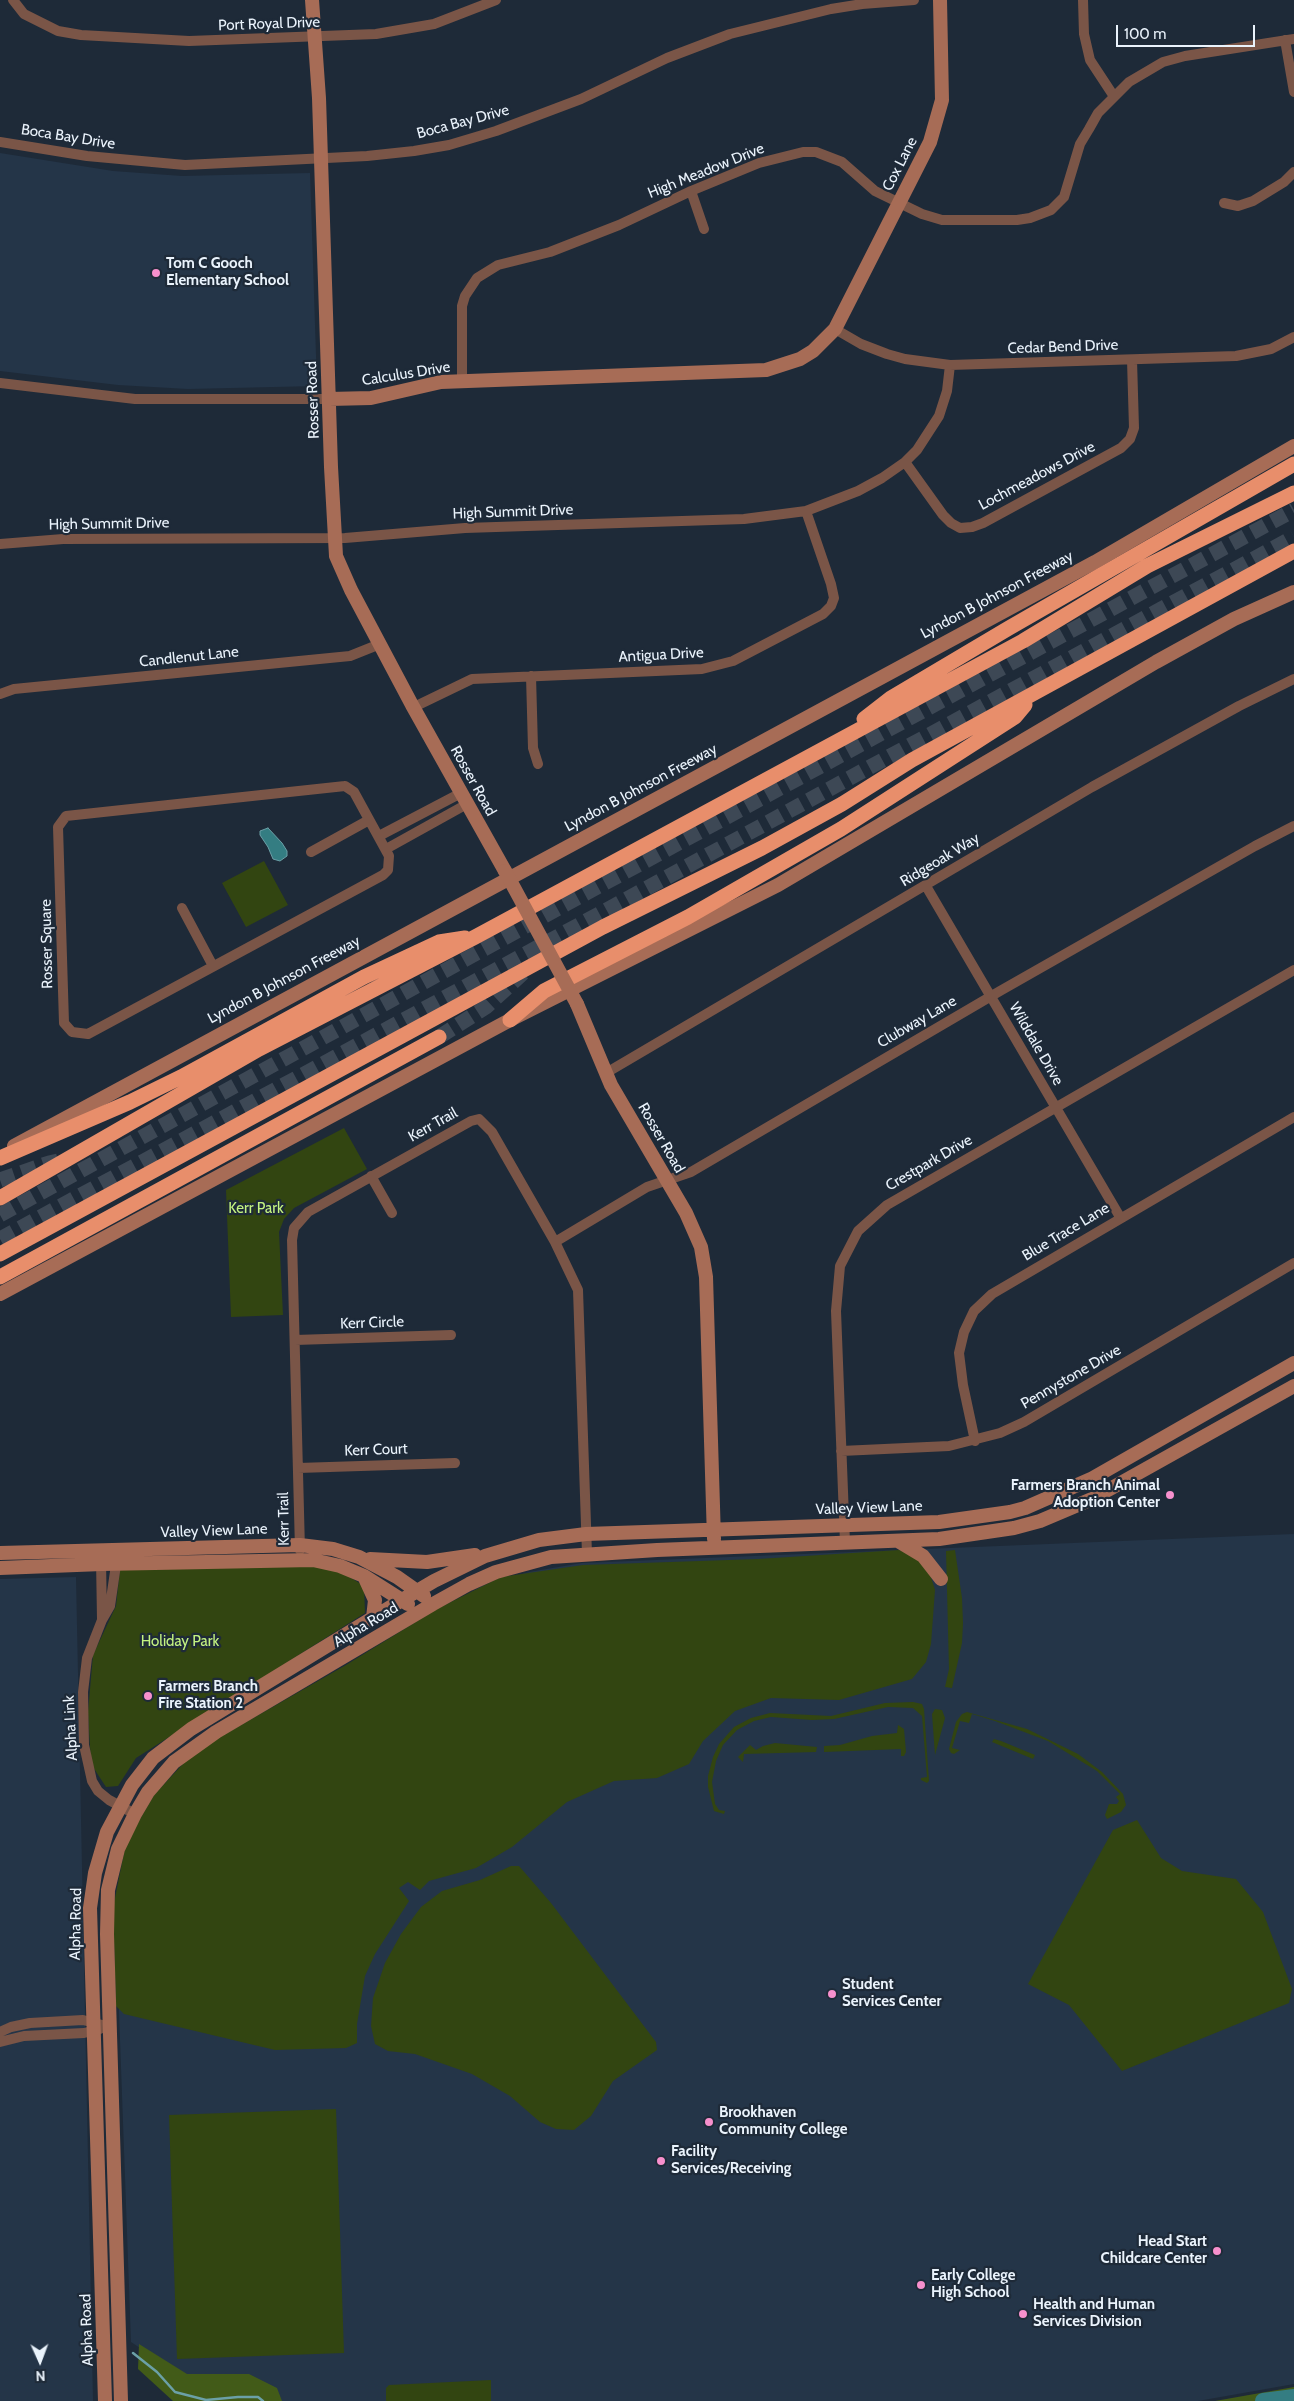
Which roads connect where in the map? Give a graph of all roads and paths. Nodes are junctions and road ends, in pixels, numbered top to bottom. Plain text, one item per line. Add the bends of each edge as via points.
1 (13, 0) edge
2 (312, 0) edge
3 (496, 0) edge
4 (914, 0) edge
5 (940, 0) edge
6 (1083, 0) edge
7 (314, 38) junction
8 (1290, 40) edge
9 (1294, 92) edge
10 (1113, 95) junction
11 (0, 142) edge
12 (321, 159) junction
13 (1294, 172) edge
14 (691, 191) junction
15 (898, 203) junction
16 (1224, 203) dead end
17 (704, 230) dead end
18 (835, 329) junction
19 (1294, 337) edge
20 (1132, 360) junction
21 (950, 365) junction
22 (462, 382) junction
23 (0, 383) edge
24 (329, 399) junction
25 (1294, 446) edge
26 (905, 462) junction
27 (1294, 464) edge
28 (1294, 493) edge
29 (806, 511) junction
30 (334, 538) junction
31 (0, 544) edge
32 (1294, 551) edge
33 (1294, 592) edge
34 (380, 644) junction
35 (531, 676) junction
36 (1294, 679) edge
37 (0, 694) edge
38 (1034, 695) junction
39 (414, 707) junction
40 (830, 746) junction
41 (538, 764) dead end
42 (464, 798) junction
43 (370, 820) junction
44 (1294, 826) edge
45 (378, 836) junction
46 (386, 849) junction
47 (310, 852) dead end
48 (926, 886) junction
49 (182, 908) dead end
50 (477, 936) junction
51 (214, 966) junction
52 (1294, 970) edge
53 (991, 996) junction
54 (510, 1020) junction
55 (439, 1037) tunnel mouth
56 (606, 1073) junction
57 (1055, 1106) junction
58 (1294, 1117) edge
59 (0, 1156) edge
60 (371, 1176) junction
61 (667, 1180) junction
62 (0, 1198) edge
63 (392, 1212) dead end
64 (1120, 1218) junction
65 (555, 1242) junction
66 (0, 1254) edge
67 (1294, 1263) edge
68 (0, 1278) edge
69 (0, 1294) edge
70 (451, 1335) dead end
71 (295, 1340) junction
72 (1294, 1363) edge
73 (1294, 1386) edge
74 (1190, 1423) junction
75 (1198, 1439) junction
76 (975, 1441) junction
77 (841, 1451) junction
78 (455, 1463) dead end
79 (298, 1468) junction
80 (844, 1524) junction
81 (713, 1530) junction
82 (586, 1534) junction
83 (897, 1541) junction
84 (846, 1543) junction
85 (300, 1545) junction
86 (714, 1547) junction
87 (498, 1552) junction
88 (0, 1553) edge
89 (587, 1554) junction
90 (101, 1557) junction
91 (117, 1557) junction
92 (359, 1557) junction
93 (300, 1560) junction
94 (0, 1568) edge
95 (364, 1576) junction
96 (941, 1579) dead end
97 (417, 1591) junction
98 (402, 1600) junction
99 (433, 1604) junction
100 (419, 1612) junction
101 (373, 1618) junction
102 (102, 1620) junction
103 (119, 1805) junction
104 (135, 1814) junction
105 (95, 2027) junction
106 (110, 2027) junction
107 (0, 2032) edge
108 (0, 2042) edge
109 (106, 2401) edge
110 (121, 2401) edge

1 - 7 street, Port Royal Drive via 24,14 58,30 81,35 189,41
2 - 7 main road, Rosser Road
3 - 7 street, Port Royal Drive via 409,30
4 - 12 street, Boca Bay Drive via 831,9 730,34 667,58 581,99 449,145
5 - 15 main road, Cox Lane via 942,100 930,142
6 - 10 street via 1084,34 1090,60
7 - 12 main road, Rosser Road
8 - 9 street
8 - 10 street, High Meadow Drive via 1163,62
10 - 15 street, High Meadow Drive via 1080,144 1064,197 1051,210 1017,220 942,220
11 - 12 street, Boca Bay Drive via 87,156 185,165
12 - 24 main road, Rosser Road
13 - 16 street via 1253,202 1238,206
14 - 15 street, High Meadow Drive via 759,163 816,152 842,162 864,184
14 - 17 street
14 - 22 street, High Meadow Drive via 619,226 550,252 498,265 484,273 472,286 462,306
15 - 18 main road, Cox Lane
18 - 21 street, Cedar Bend Drive via 888,354
18 - 22 main road, Calculus Drive via 814,351 766,370
19 - 20 street, Cedar Bend Drive via 1271,349 1251,354
20 - 21 street, Cedar Bend Drive
20 - 26 street, Lochmeadows Drive via 1134,428 1130,439 1121,448 983,523 960,528 951,523
21 - 26 street, High Summit Drive via 947,391 939,416 917,450
22 - 24 main road, Calculus Drive via 421,386 370,398
23 - 24 street, Calculus Drive via 158,400
24 - 30 main road, Rosser Road
25 - 59 main road, Lyndon B Johnson Freeway via 1095,562 330,977 55,1122
26 - 29 street, High Summit Drive via 858,491
27 - 40 highway via 891,698
28 - 40 highway via 1147,566 1023,641
29 - 30 street, High Summit Drive via 744,519 465,528
29 - 35 street, Antigua Drive via 834,598 823,614 733,661 710,668
30 - 31 street, High Summit Drive via 63,539
30 - 34 main road, Rosser Road via 336,556
32 - 38 highway
33 - 54 main road via 1234,619 1156,662 778,885
34 - 37 street, Candlenut Lane via 350,656 14,689
34 - 39 main road, Rosser Road
35 - 39 street, Antigua Drive via 472,679
35 - 41 street via 533,748
36 - 48 street, Ridgeoak Way via 1092,787
38 - 54 highway via 1014,717 841,829 688,917 544,991
38 - 66 highway via 912,760 842,804 762,848 603,927
39 - 42 main road, Rosser Road
40 - 50 highway
42 - 45 street
42 - 46 street
42 - 56 main road, Rosser Road, bridge via 577,1004
43 - 45 street, Rosser Square
43 - 47 street
43 - 51 street, Rosser Square via 354,792 345,786 75,814 62,820 58,827 63,1018 72,1032 88,1034
44 - 53 street, Clubway Lane
45 - 46 street, Rosser Square
46 - 51 street, Rosser Square via 390,863 383,875
48 - 53 street, Wilddale Drive
48 - 56 street, Ridgeoak Way
49 - 51 street
50 - 59 highway via 439,942 364,977 181,1077
50 - 62 highway via 259,1049
52 - 57 street, Crestpark Drive
53 - 57 street, Wilddale Drive
53 - 61 street, Clubway Lane via 691,1172
54 - 69 main road
55 - 68 highway
56 - 61 main road, Rosser Road
57 - 64 street, Wilddale Drive
57 - 77 street, Crestpark Drive via 886,1205 858,1232 840,1266 837,1286
58 - 64 street, Blue Trace Lane
60 - 63 street
60 - 65 street, Kerr Trail via 479,1119 492,1132
60 - 71 street, Kerr Trail via 308,1212 294,1228
61 - 65 street, Clubway Lane via 647,1187
61 - 81 main road, Rosser Road via 696,1232 704,1261
64 - 76 street, Blue Trace Lane via 992,1294 974,1311 959,1353 962,1385
65 - 82 street, Kerr Trail via 574,1280 579,1299
67 - 76 street, Pennystone Drive via 1024,1422
70 - 71 street, Kerr Circle
71 - 79 street, Kerr Trail
72 - 74 main road, Valley View Lane
73 - 75 main road
74 - 75 main road
74 - 80 main road, Valley View Lane via 1091,1479 1025,1508 939,1522
75 - 83 main road via 1105,1492 1040,1521 960,1537
76 - 77 street, Pennystone Drive via 933,1448
77 - 80 street, Crestpark Drive
78 - 79 street, Kerr Court
79 - 85 street, Kerr Trail
80 - 81 main road, Valley View Lane
80 - 84 street, Crestpark Drive
81 - 82 main road, Valley View Lane
81 - 86 main road, Rosser Road
82 - 87 main road, Valley View Lane via 539,1540
82 - 89 street, Kerr Trail
83 - 84 main road
83 - 96 main road via 922,1556
84 - 86 main road
85 - 91 main road, Valley View Lane
85 - 92 main road, Valley View Lane via 333,1549
85 - 93 street, Kerr Trail
86 - 89 main road
87 - 92 main road via 427,1562
87 - 97 main road, Valley View Lane
88 - 90 main road, Valley View Lane
89 - 99 main road via 527,1562 469,1584
90 - 91 main road, Valley View Lane
90 - 94 main road, Valley View Lane
90 - 102 street, Alpha Link
91 - 93 main road, Valley View Lane
91 - 102 street, Alpha Link via 110,1606
92 - 97 main road, Valley View Lane
93 - 95 main road, Valley View Lane via 340,1566
95 - 98 main road, Valley View Lane
95 - 101 main road via 375,1600
97 - 98 main road, Valley View Lane
97 - 99 main road, Valley View Lane
98 - 100 main road, Valley View Lane
98 - 101 main road, Alpha Road
99 - 100 main road
100 - 104 main road, Alpha Road via 187,1752 161,1775
101 - 103 main road, Alpha Road via 175,1741 146,1767
102 - 103 street, Alpha Link via 87,1658 84,1745 92,1781 102,1795
103 - 104 street, Alpha Link
103 - 105 main road, Alpha Road via 100,1854 92,1892 90,1929
104 - 106 main road, Alpha Road via 118,1849 108,1890
105 - 106 street
105 - 107 street via 83,2020 30,2023
105 - 108 street
105 - 109 main road, Alpha Road
106 - 110 main road, Alpha Road

